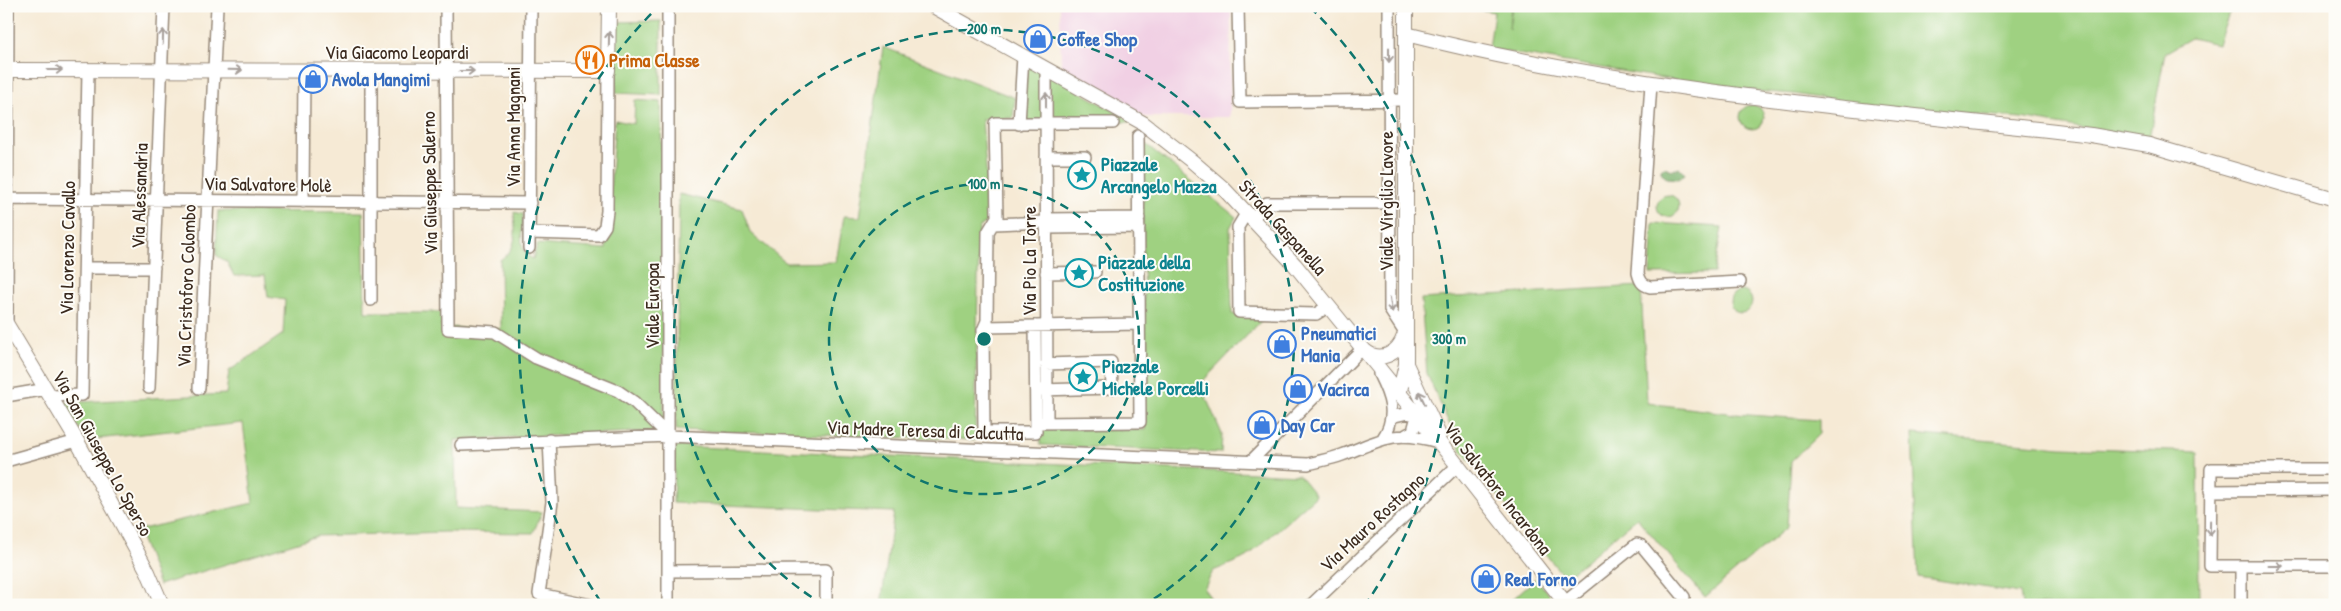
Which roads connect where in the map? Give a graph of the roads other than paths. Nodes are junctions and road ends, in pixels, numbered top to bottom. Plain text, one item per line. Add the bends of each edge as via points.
1 (8, 6) edge
2 (164, 6) edge
3 (217, 6) edge
4 (446, 6) edge
5 (531, 6) edge
6 (609, 6) edge
7 (668, 6) edge
8 (933, 6) edge
9 (1238, 6) edge
10 (1389, 6) edge
11 (1406, 6) edge
12 (1406, 34) junction
13 (1023, 56) junction
14 (162, 69) junction
15 (1046, 69) junction
16 (7, 70) edge
17 (88, 70) junction
18 (213, 70) junction
19 (304, 71) junction
20 (372, 71) junction
21 (445, 71) junction
22 (530, 71) junction
23 (608, 71) junction
24 (1651, 84) junction
25 (1389, 100) junction
26 (1405, 100) junction
27 (1046, 123) junction
28 (1113, 123) dead end
29 (1019, 124) junction
30 (1138, 136) dead end
31 (1046, 157) junction
32 (1085, 157) dead end
33 (7, 199) edge
34 (2335, 199) edge
35 (86, 200) junction
36 (157, 200) junction
37 (206, 200) junction
38 (303, 202) junction
39 (371, 202) junction
40 (447, 203) junction
41 (530, 203) junction
42 (1390, 203) junction
43 (1250, 215) junction
44 (1138, 222) junction
45 (1046, 223) junction
46 (994, 224) junction
47 (530, 233) junction
48 (529, 248) dead end
49 (84, 268) junction
50 (154, 268) junction
51 (1096, 272) dead end
52 (1046, 273) junction
53 (1740, 282) dead end
54 (371, 300) dead end
55 (1327, 307) junction
56 (1139, 321) junction
57 (7, 324) edge
58 (1043, 324) junction
59 (985, 327) junction
60 (1405, 333) junction
61 (11, 339) edge
62 (1362, 349) junction
63 (1046, 364) junction
64 (1406, 364) junction
65 (1375, 365) junction
66 (149, 388) dead end
67 (199, 388) dead end
68 (1041, 390) junction
69 (49, 392) junction
70 (1399, 395) junction
71 (6, 396) edge
72 (1417, 416) junction
73 (1394, 419) junction
74 (1041, 423) junction
75 (669, 436) junction
76 (1406, 436) junction
77 (1383, 438) junction
78 (549, 440) junction
79 (77, 441) junction
80 (1438, 442) junction
81 (461, 445) dead end
82 (6, 461) edge
83 (1251, 461) junction
84 (1454, 461) junction
85 (2335, 469) edge
86 (2210, 490) junction
87 (2335, 490) edge
88 (2241, 566) junction
89 (2335, 566) edge
90 (668, 571) junction
91 (1684, 597) dead end
92 (1566, 604) edge
93 (162, 605) edge
94 (591, 605) edge
95 (668, 605) edge
96 (826, 605) edge
97 (1311, 605) edge
98 (2241, 605) edge

1 - 16 street
14 -> 2 street, Via Alessandria
3 - 18 street, Via Cristoforo Colombo
4 - 21 street, Via Giuseppe Salerno
5 - 22 street, Via Anna Magnani
23 -> 6 street
7 - 75 street, Viale Europa
8 - 13 street, Strada Gaspanella
9 - 25 street via 1240,102
10 -> 25 street
11 - 12 street, Viale Virgilio Lavore
12 - 24 street via 1468,50
12 - 26 street, Viale Virgilio Lavore
13 - 15 street, Strada Gaspanella
13 - 29 street
14 - 17 street, Via Giacomo Leopardi
14 - 18 street, Via Giacomo Leopardi
14 - 36 street, Via Alessandria
27 -> 15 street, Via Pio La Torre
15 - 43 street, Strada Gaspanella via 1143,124 1193,162
16 -> 17 street, Via Giacomo Leopardi
16 - 33 street
17 - 35 street, Via Lorenzo Cavallo
18 -> 19 street, Via Giacomo Leopardi
18 - 37 street, Via Cristoforo Colombo
19 - 20 street, Via Giacomo Leopardi
19 - 38 street
20 - 21 street, Via Giacomo Leopardi
20 - 39 street
21 -> 22 street, Via Giacomo Leopardi
21 - 40 street, Via Giuseppe Salerno
22 - 23 street, Via Giacomo Leopardi
22 - 41 street, Via Anna Magnani
23 - 47 street via 605,226 599,235
24 - 34 street via 2091,135 2149,146
24 - 53 street via 1639,279 1650,287
25 - 26 street
25 - 42 street
26 - 60 street, Viale Virgilio Lavore
27 - 28 street
27 - 29 street
27 - 31 street, Via Pio La Torre
29 - 46 street via 994,123 997,217
30 - 44 street
31 - 32 street
31 - 45 street, Via Pio La Torre
33 - 35 street, Via Salvatore Molè
33 - 57 street
35 - 36 street, Via Salvatore Molè
35 - 49 street, Via Lorenzo Cavallo
36 - 37 street, Via Salvatore Molè
36 - 50 street, Via Alessandria
37 - 38 street, Via Salvatore Molè
37 - 67 street, Via Cristoforo Colombo
38 - 39 street, Via Salvatore Molè
39 - 40 street, Via Salvatore Molè
39 - 54 street
40 - 41 street, Via Salvatore Molè
40 - 75 street, Via Giuseppe Salerno via 448,329 501,334 536,358 618,391
41 - 47 street, Via Anna Magnani
42 - 43 street via 1267,203
42 -> 60 street via 1390,310
43 - 55 street, Strada Gaspanella
43 - 55 street via 1238,226 1239,312 1316,314
44 - 45 street
44 - 56 street
45 - 46 street
45 - 52 street, Via Pio La Torre
46 - 59 street via 988,232
47 - 48 street, Via Anna Magnani
49 - 50 street
49 - 69 street, Via Lorenzo Cavallo via 82,395
50 - 66 street, Via Alessandria
51 - 52 street
52 - 58 street, Via Pio La Torre
55 - 62 street, Strada Gaspanella
56 - 58 street
56 - 74 street via 1140,422
57 - 61 street, Via San Giuseppe Lo Sperso
58 - 59 street
58 - 63 street, Via Pio La Torre
58 - 68 street
59 - 74 street via 984,432 1036,432
60 - 62 street via 1392,354 1376,357
60 - 64 street, Viale Virgilio Lavore
61 - 69 street, Via San Giuseppe Lo Sperso
62 - 65 street, Strada Gaspanella
62 - 83 street
63 - 68 street, Via Pio La Torre
63 - 68 street via 1111,362 1112,388
64 - 70 street, Viale Virgilio Lavore
84 -> 64 street
65 - 70 street, Strada Gaspanella
65 - 73 street via 1390,398
68 - 74 street
69 - 71 street
69 - 79 street, Via San Giuseppe Lo Sperso
70 - 72 street, Via Salvatore Incardona
70 - 73 street
72 - 73 street via 1408,413
72 - 76 street via 1413,431
72 - 80 street, Via Salvatore Incardona
73 - 77 street
75 - 78 street, Via Madre Teresa di Calcutta
75 - 83 street, Via Madre Teresa di Calcutta
75 - 90 street, Viale Europa
76 - 77 street, Via Madre Teresa di Calcutta
76 - 80 street, Via Madre Teresa di Calcutta
77 - 83 street, Via Madre Teresa di Calcutta via 1340,456 1308,464
78 - 81 street, Via Madre Teresa di Calcutta
78 - 94 street via 552,502 539,594
79 - 82 street
79 - 93 street, Via San Giuseppe Lo Sperso via 148,572
80 - 84 street, Via Salvatore Incardona
84 - 92 street, Via Salvatore Incardona
84 - 97 street, Via Mauro Rostagno
85 - 86 street via 2211,469
86 - 87 street
86 -> 88 street via 2210,566
88 -> 89 street
88 - 98 street
90 - 95 street, Viale Europa
90 - 96 street via 826,570
91 - 92 street via 1637,544

